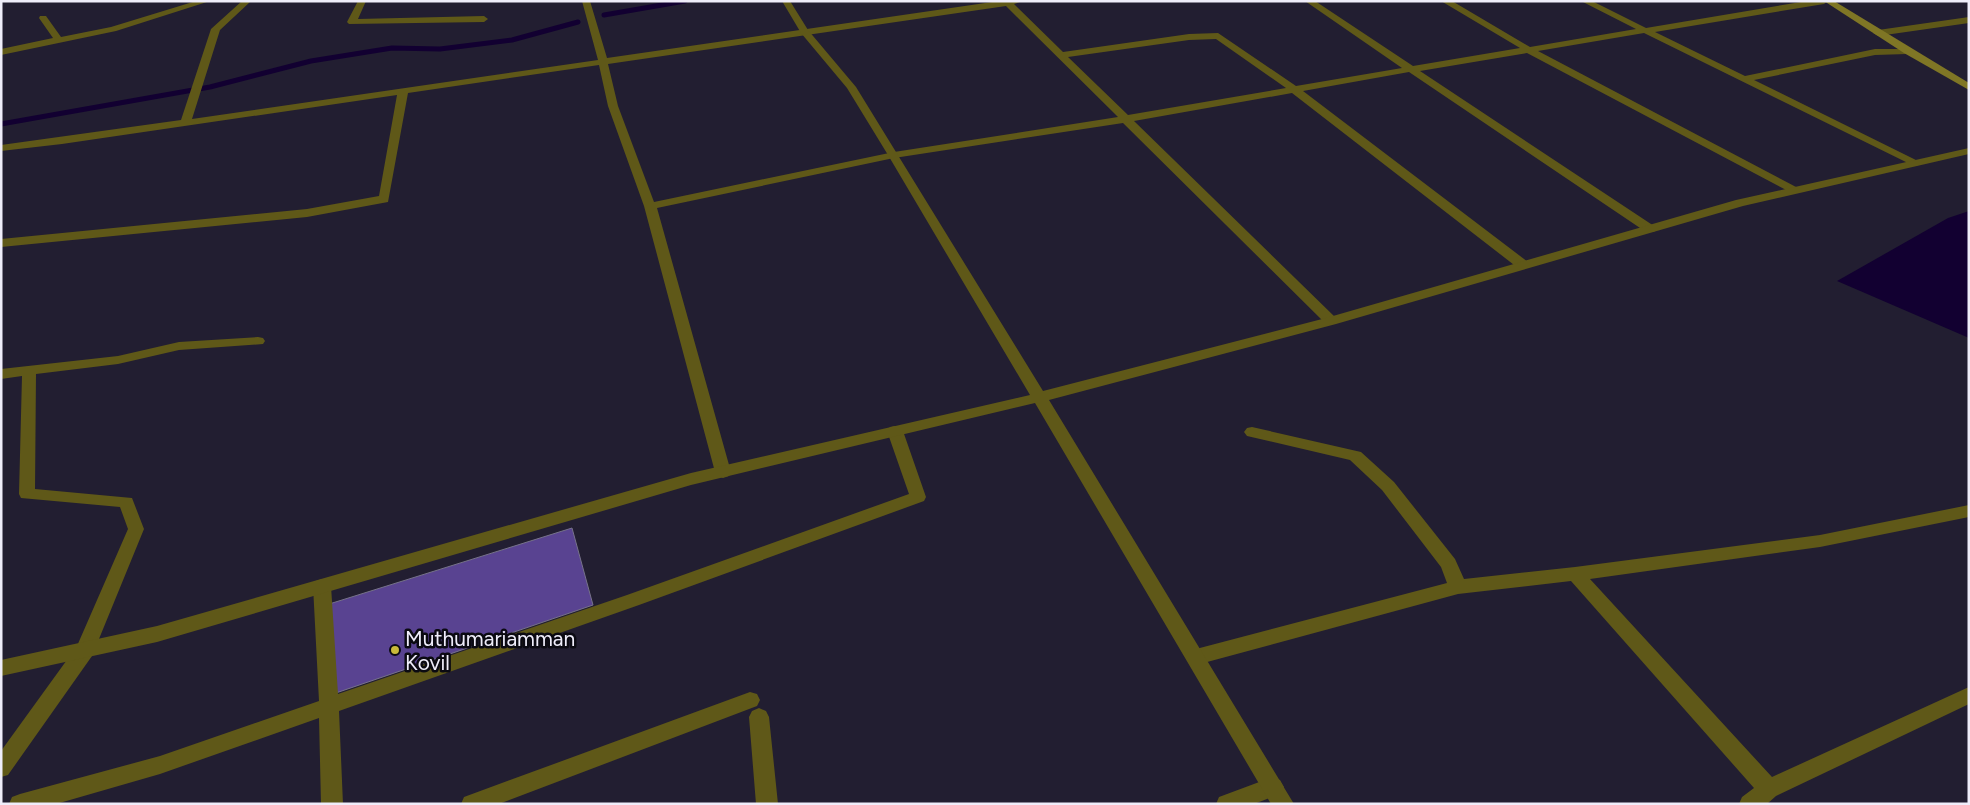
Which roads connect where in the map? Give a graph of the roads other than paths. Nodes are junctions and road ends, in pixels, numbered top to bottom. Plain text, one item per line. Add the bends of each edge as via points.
1 (206, 1) edge
2 (232, 1) edge
3 (362, 1) edge
4 (586, 1) edge
5 (786, 1) edge
6 (1309, 1) edge
7 (1445, 1) edge
8 (1585, 1) edge
9 (1826, 1) edge
10 (251, 2) edge
11 (1011, 2) edge
12 (43, 18) dead end
13 (484, 19) dead end
14 (1969, 20) edge
15 (1645, 30) junction
16 (804, 31) junction
17 (1878, 33) junction
18 (59, 40) junction
19 (1529, 50) junction
20 (1, 52) edge
21 (1907, 52) junction
22 (1060, 55) junction
23 (603, 62) junction
24 (1412, 69) junction
25 (1744, 79) junction
26 (1969, 87) edge
27 (1295, 90) junction
28 (403, 91) junction
29 (1126, 119) junction
30 (185, 123) junction
31 (1, 148) edge
32 (1969, 151) edge
33 (894, 155) junction
34 (1916, 163) junction
35 (1794, 190) junction
36 (650, 206) junction
37 (1650, 229) junction
38 (1, 243) edge
39 (1523, 266) junction
40 (1331, 321) junction
41 (258, 341) dead end
42 (30, 371) junction
43 (1, 374) edge
44 (1040, 397) junction
45 (895, 431) junction
46 (1252, 432) dead end
47 (722, 472) junction
48 (1969, 511) edge
49 (1575, 574) junction
50 (322, 586) junction
51 (1458, 587) junction
52 (85, 650) junction
53 (1196, 657) junction
54 (1, 668) edge
55 (1969, 695) edge
56 (329, 706) junction
57 (1, 768) edge
58 (1768, 788) junction
59 (1278, 795) edge
60 (20, 804) edge
61 (332, 804) edge
62 (472, 804) edge
63 (767, 804) edge
64 (1227, 804) edge
65 (1750, 804) edge

1 - 18 street via 113,29
2 - 10 street
3 - 13 street via 352,22
4 - 23 street
5 - 16 street
6 - 24 street
7 - 19 street
8 - 15 street
9 - 15 street
9 - 17 main road
10 - 30 street via 232,12 216,29
11 - 16 street
11 - 22 street
12 - 18 street
14 - 17 street
15 - 19 street
15 - 25 street
16 - 23 street
16 - 33 street via 851,87
17 - 21 main road
18 - 20 street
19 - 24 street
19 - 35 street
21 - 25 street via 1875,52
21 - 26 main road
22 - 27 street via 1212,35 1232,44
22 - 29 street
23 - 28 street
23 - 36 street via 613,106
24 - 27 street
24 - 37 street
25 - 34 street
27 - 29 street
27 - 39 street
28 - 30 street
28 - 38 street via 384,199 306,212
29 - 33 street
29 - 40 street
30 - 31 street
32 - 34 street
33 - 36 street
33 - 44 street
34 - 35 street
35 - 37 street
36 - 47 street
37 - 39 street
39 - 40 street
40 - 44 street
41 - 42 street via 179,346 118,360
42 - 43 street
42 - 52 street via 27,494 126,502 136,529
44 - 45 street
44 - 53 street
45 - 47 street
45 - 56 street via 918,497
46 - 51 street via 1355,456 1394,494 1449,564
47 - 50 street
48 - 49 street via 1820,541
49 - 51 street
49 - 58 street
50 - 52 street via 158,634
50 - 56 street
51 - 53 street
52 - 54 street
52 - 57 street
53 - 59 street
55 - 58 street
56 - 60 street via 160,764
56 - 61 street
58 - 65 street
59 - 64 street
62 - 63 street via 755,708

